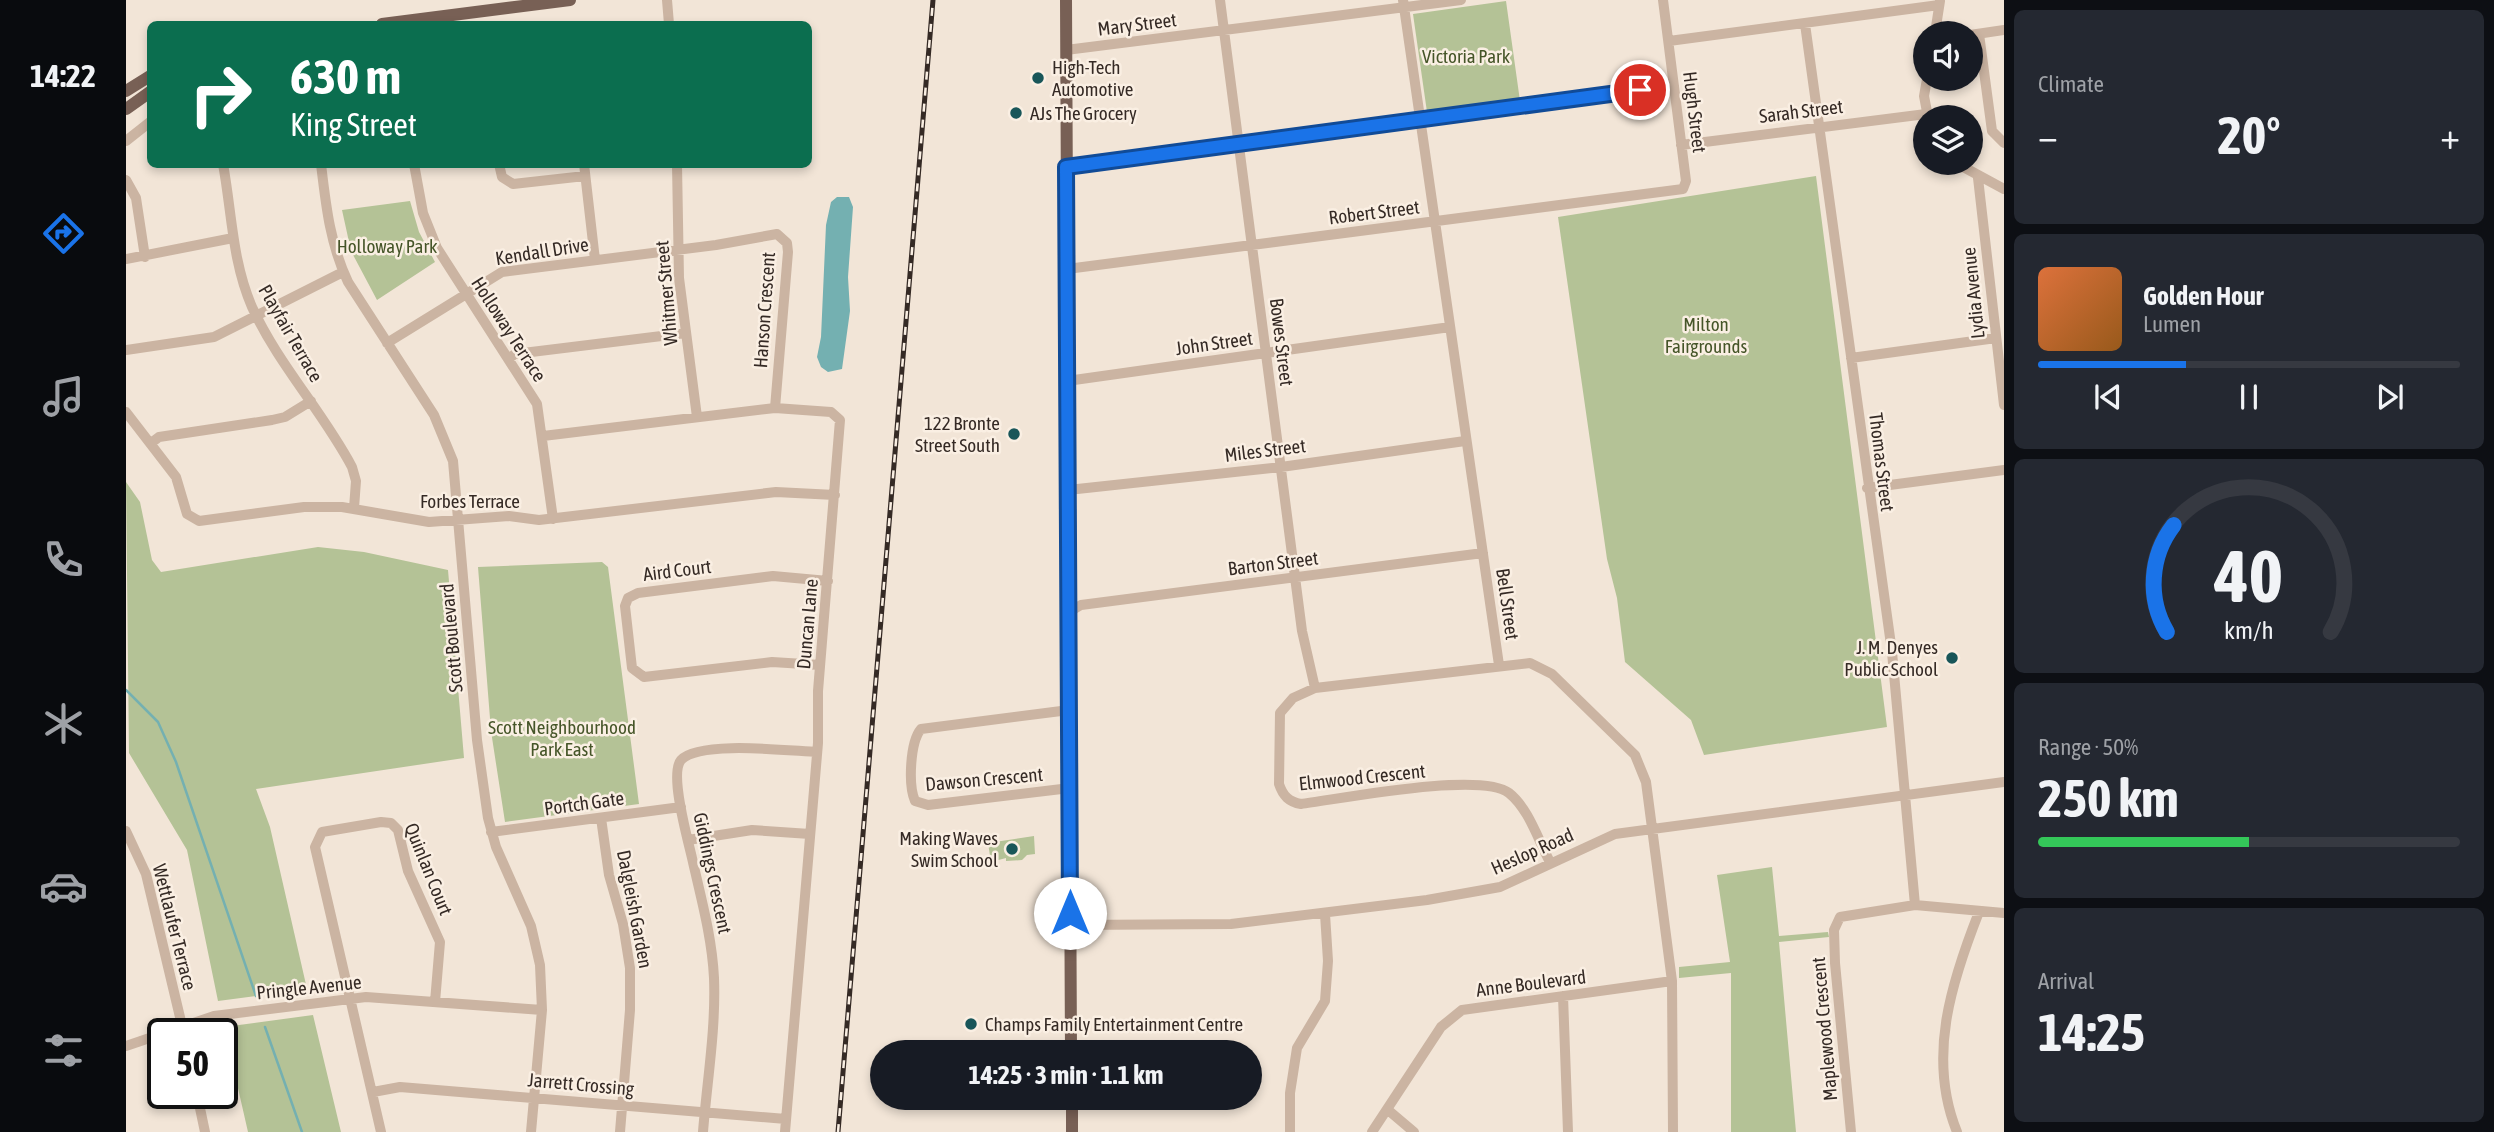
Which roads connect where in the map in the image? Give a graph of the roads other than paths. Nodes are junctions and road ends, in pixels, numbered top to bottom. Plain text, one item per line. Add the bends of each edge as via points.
1 (570, 0) edge
2 (667, 0) edge
3 (1066, 0) edge
4 (1220, 0) edge
5 (1461, 0) edge
6 (1663, 0) edge
7 (1940, 2) edge
8 (1403, 4) edge
9 (406, 21) edge
10 (669, 21) edge
11 (1937, 21) edge
12 (1805, 24) junction
13 (2004, 30) edge
14 (1223, 31) junction
15 (1983, 33) edge
16 (1669, 41) junction
17 (1066, 50) junction
18 (147, 78) edge
19 (1983, 80) edge
20 (1674, 86) junction
21 (126, 90) edge
22 (147, 94) edge
23 (126, 108) edge
24 (1913, 117) edge
25 (1420, 120) junction
26 (147, 124) edge
27 (1820, 127) junction
28 (126, 141) edge
29 (2004, 143) edge
30 (1238, 144) junction
31 (1681, 145) junction
32 (1066, 167) junction
33 (224, 168) edge
34 (321, 168) edge
35 (415, 168) edge
36 (500, 168) edge
37 (584, 168) edge
38 (677, 168) edge
39 (1974, 175) edge
40 (585, 176) junction
41 (1978, 178) junction
42 (126, 180) edge
43 (1685, 187) joint
44 (2004, 189) edge
45 (1435, 221) junction
46 (233, 238) junction
47 (1252, 245) junction
48 (679, 250) junction
49 (145, 257) junction
50 (126, 259) edge
51 (595, 260) junction
52 (1067, 269) junction
53 (343, 272) junction
54 (465, 292) junction
55 (257, 317) junction
56 (1450, 327) junction
57 (686, 333) junction
58 (1996, 338) junction
59 (387, 343) junction
60 (126, 350) edge
61 (1266, 354) junction
62 (1851, 358) junction
63 (508, 359) junction
64 (1067, 381) junction
65 (311, 401) junction
66 (2004, 405) edge
67 (775, 408) junction
68 (126, 412) edge
69 (697, 417) junction
70 (543, 436) junction
71 (1465, 441) junction
72 (151, 443) junction
73 (1280, 467) junction
74 (2004, 470) edge
75 (1867, 488) junction
76 (1068, 490) junction
77 (835, 495) junction
78 (354, 508) junction
79 (553, 519) junction
80 (459, 520) junction
81 (1483, 553) junction
82 (1295, 578) junction
83 (828, 581) junction
84 (1069, 612) junction
85 (1499, 665) junction
86 (820, 666) junction
87 (1315, 688) junction
88 (1069, 710) junction
89 (817, 752) junction
90 (2004, 782) edge
91 (1069, 788) junction
92 (1903, 795) junction
93 (681, 807) junction
94 (601, 818) junction
95 (1652, 827) junction
96 (126, 831) edge
97 (491, 832) junction
98 (810, 834) junction
99 (688, 840) junction
100 (1550, 862) junction
101 (1915, 905) junction
102 (1979, 912) junction
103 (2004, 913) edge
104 (1325, 914) junction
105 (1070, 925) junction
106 (1672, 981) junction
107 (1563, 996) junction
108 (351, 998) junction
109 (435, 1002) junction
110 (542, 1010) junction
111 (180, 1018) edge
112 (218, 1018) edge
113 (147, 1040) edge
114 (1071, 1040) edge
115 (126, 1046) edge
116 (373, 1092) junction
117 (534, 1098) junction
118 (622, 1105) junction
119 (200, 1109) edge
120 (1072, 1110) edge
121 (1388, 1110) junction
122 (705, 1112) junction
123 (786, 1119) junction
124 (205, 1132) edge
125 (381, 1132) edge
126 (531, 1132) edge
127 (620, 1132) edge
128 (703, 1132) edge
129 (785, 1132) edge
130 (1072, 1132) edge
131 (1290, 1132) edge
132 (1372, 1132) edge
133 (1414, 1132) edge
134 (1568, 1132) edge
135 (1673, 1132) edge
136 (1851, 1132) edge
137 (1957, 1132) edge

1 - 9 main road
2 - 10 street
3 - 17 main road
4 - 14 street, Bowes Street
5 - 8 street, Mary Street
6 - 16 street, Hugh Street
7 - 11 street
7 - 12 street
8 - 14 street, Mary Street
8 - 25 street, Bell Street
12 - 16 street
12 - 27 street, Thomas Street
13 - 15 street
14 - 17 street, Mary Street
14 - 30 street, Bowes Street
16 - 20 street, Hugh Street
17 - 32 main road
18 - 21 main road
19 - 29 street via 1992,131
20 - 25 street
20 - 31 street, Hugh Street
22 - 23 main road
24 - 27 street, Sarah Street
25 - 30 street
25 - 45 street, Bell Street
26 - 28 street
27 - 31 street, Sarah Street
27 - 62 street, Thomas Street
30 - 32 street
30 - 47 street, Bowes Street
31 - 43 street, Hugh Street
32 - 52 main road
33 - 46 street, Playfair Terrace
34 - 53 street, Scott Boulevard via 329,231
35 - 54 street, Holloway Terrace via 426,224
36 - 40 street via 502,177 513,184
37 - 40 street
38 - 48 street, Whitmer Street
39 - 41 street
40 - 51 street
41 - 44 street
41 - 58 street, Lydia Avenue
42 - 49 street via 136,198
43 - 45 street, Robert Street
45 - 47 street, Robert Street
45 - 56 street, Bell Street
46 - 49 street
46 - 55 street, Playfair Terrace
47 - 52 street, Robert Street
47 - 61 street, Bowes Street
48 - 51 street, Kendall Drive
48 - 57 street, Whitmer Street
48 - 67 street, Hanson Crescent via 772,234 787,243
49 - 50 street
51 - 54 street, Kendall Drive via 502,272
52 - 64 main road
53 - 55 street
53 - 59 street, Scott Boulevard
54 - 59 street, Kendall Drive
54 - 63 street, Holloway Terrace
55 - 60 street via 214,337
55 - 65 street, Playfair Terrace
56 - 61 street, John Street
56 - 71 street, Bell Street
57 - 63 street via 515,354
57 - 69 street, Whitmer Street
58 - 62 street
58 - 66 street, Lydia Avenue
59 - 80 street, Scott Boulevard via 444,434 454,469
61 - 64 street, John Street
61 - 73 street, Bowes Street
62 - 75 street, Thomas Street
63 - 70 street, Holloway Terrace via 537,404
64 - 76 main road
65 - 72 street via 285,417 159,437
65 - 78 street, Playfair Terrace via 352,467
67 - 69 street, Duncan Lane
67 - 77 street, Duncan Lane via 831,412 839,417
68 - 72 street, Forbes Terrace
69 - 70 street, Duncan Lane
70 - 79 street, Holloway Terrace
71 - 73 street, Miles Street
71 - 81 street, Bell Street
72 - 78 street, Forbes Terrace via 176,477 185,511 195,521 304,507
73 - 76 street, Miles Street
73 - 82 street, Bowes Street
74 - 75 street
75 - 92 street, Thomas Street via 1892,652
76 - 84 main road
77 - 79 street, Forbes Terrace via 776,492
77 - 83 street, Duncan Lane
78 - 80 street, Forbes Terrace via 424,521
79 - 80 street, Forbes Terrace
80 - 97 street, Scott Boulevard via 477,740
81 - 82 street, Barton Street
81 - 85 street, Bell Street
82 - 84 street, Barton Street via 1081,605
82 - 87 street, Bowes Street
83 - 86 street, Duncan Lane
83 - 86 street, Aird Court via 773,576 634,593 625,606 632,668 644,677 772,662
84 - 88 main road
85 - 87 street, Elmwood Crescent
85 - 95 street, Bell Street via 1530,663 1545,668 1635,755 1646,782
86 - 89 street, Duncan Lane
87 - 100 street, Elmwood Crescent via 1293,698 1280,713 1279,784 1291,802 1495,785 1512,795
88 - 91 main road
88 - 91 street, Dawson Crescent via 925,727 915,736 912,789 915,801 928,805
89 - 93 street, Giddings Crescent via 750,747 690,755 677,769
89 - 98 street, Duncan Lane
90 - 92 street, Heslop Road
91 - 105 main road
92 - 95 street, Heslop Road
92 - 101 street, Thomas Street
93 - 94 street, Portch Gate
93 - 99 street, Giddings Crescent
94 - 97 street, Portch Gate
94 - 118 street, Dalgleish Garden via 630,968
95 - 100 street, Heslop Road via 1615,834
95 - 106 street, Bell Street
96 - 111 street, Wettlaufer Terrace via 146,874
97 - 110 street, Scott Boulevard via 534,936
98 - 99 street via 752,830
98 - 123 street, Duncan Lane
99 - 122 street, Giddings Crescent via 706,915 713,970
100 - 104 street, Heslop Road via 1488,889
101 - 102 street
101 - 136 street, Maplewood Crescent via 1853,913 1836,923 1835,963
102 - 103 street
102 - 137 street via 1948,1001 1943,1045 1945,1085
104 - 105 street, Heslop Road via 1231,924
104 - 131 street via 1325,1001 1297,1048
105 - 114 main road
106 - 107 street, Anne Boulevard
106 - 135 street, Bell Street
107 - 121 street, Anne Boulevard via 1475,1006 1454,1016 1441,1027
107 - 134 street
108 - 109 street, Pringle Avenue
108 - 109 street, Quinlan Court via 315,842 329,829 387,822 398,830 408,871 440,942
108 - 112 street, Pringle Avenue
108 - 116 street
109 - 110 street, Pringle Avenue
110 - 117 street, Scott Boulevard
113 - 115 street, Pringle Avenue
116 - 117 street, Jarrett Crossing via 401,1087
116 - 125 street
117 - 118 street, Jarrett Crossing
117 - 126 street, Scott Boulevard
118 - 122 street, Jarrett Crossing
118 - 127 street, Dalgleish Garden
119 - 124 street
120 - 130 main road
121 - 132 street, Anne Boulevard
121 - 133 street
122 - 123 street, Jarrett Crossing
122 - 128 street, Giddings Crescent
123 - 129 street, Duncan Lane

